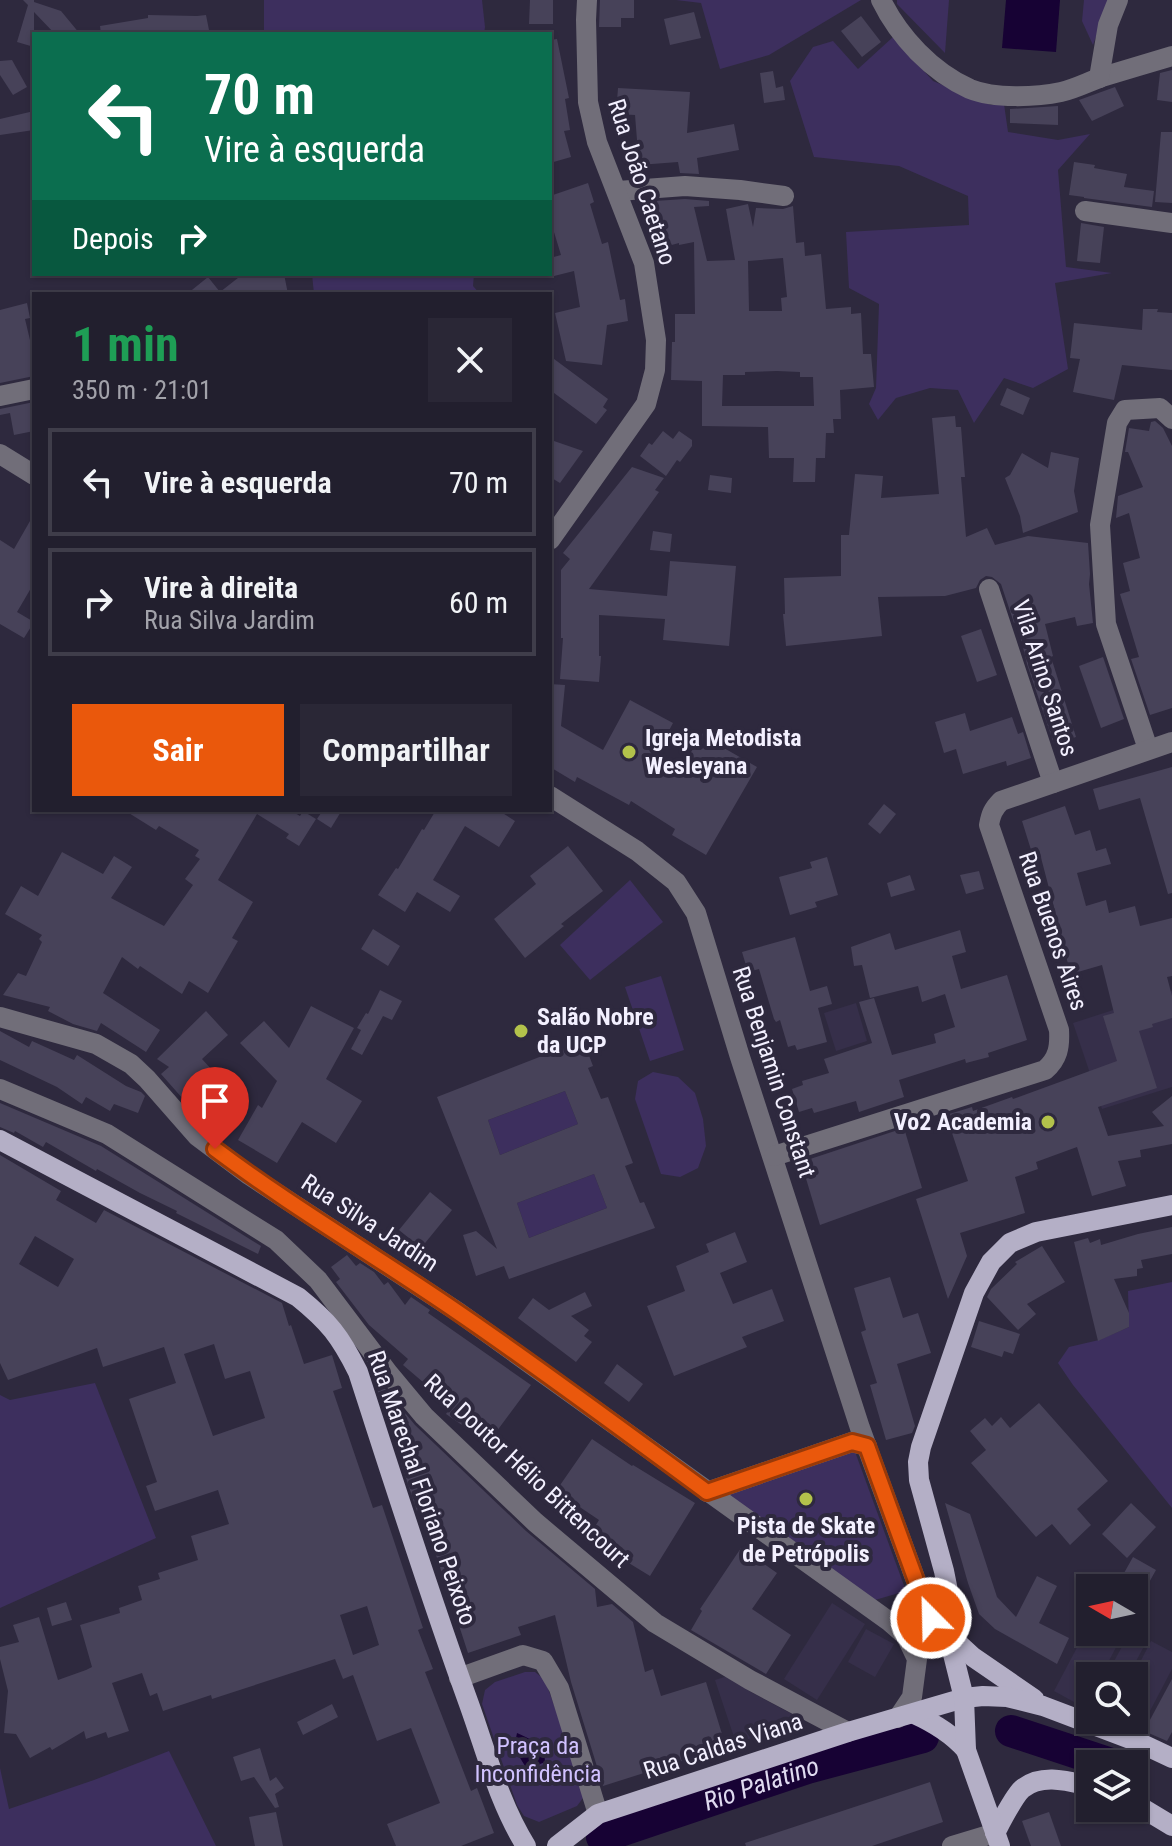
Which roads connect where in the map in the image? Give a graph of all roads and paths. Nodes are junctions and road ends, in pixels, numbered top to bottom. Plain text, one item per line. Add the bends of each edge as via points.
1 (587, 0) edge
2 (881, 0) edge
3 (1118, 0) edge
4 (1172, 56) edge
5 (1099, 78) junction
6 (618, 191) junction
7 (784, 196) dead end
8 (1085, 211) dead end
9 (1172, 223) edge
10 (32, 389) edge
11 (0, 396) edge
12 (1172, 419) edge
13 (0, 454) edge
14 (32, 474) edge
15 (552, 537) edge
16 (989, 589) dead end
17 (1172, 742) edge
18 (1148, 749) junction
19 (1053, 783) junction
20 (552, 797) edge
21 (0, 1017) edge
22 (0, 1089) edge
23 (0, 1140) edge
24 (774, 1156) junction
25 (1172, 1205) edge
26 (860, 1439) junction
27 (707, 1492) junction
28 (922, 1597) junction
29 (890, 1622) junction
30 (948, 1634) junction
31 (906, 1636) junction
32 (459, 1678) junction
33 (964, 1698) junction
34 (1043, 1706) junction
35 (906, 1716) junction
36 (848, 1732) junction
37 (966, 1750) junction
38 (1172, 1758) edge
39 (1076, 1782) edge
40 (1148, 1811) edge
41 (598, 1814) junction
42 (1172, 1826) edge
43 (997, 1839) edge
44 (526, 1846) edge
45 (557, 1846) edge
46 (952, 1846) edge

1 - 6 street, Rua João Caetano via 588,102 597,142
2 - 5 street via 917,51 973,90 997,95 1063,92
3 - 5 street
4 - 5 street
6 - 7 street via 685,186
6 - 15 street, Rua João Caetano via 644,263 656,340 655,370 646,404
8 - 9 street
10 - 11 street
12 - 18 street via 1160,408 1125,410 1117,423 1100,525 1106,624
13 - 14 street
16 - 19 street, Vila Arino Santos
17 - 18 street, Rua Buenos Aires
18 - 19 street, Rua Buenos Aires
19 - 24 street, Rua Buenos Aires via 1001,801 989,825 1059,1030 1052,1064
20 - 24 street, Rua Benjamin Constant via 676,882 696,913
21 - 27 street, Rua Silva Jardim via 96,1044 131,1064 197,1136 249,1175 458,1312
22 - 36 street, Rua Doutor Hélio Bittencourt via 107,1134 276,1240 318,1280 424,1416 547,1532 655,1623
23 - 32 main road, Rua Marechal Floriano Peixoto via 260,1275 325,1319 358,1372
24 - 26 street, Rua Benjamin Constant
25 - 30 main road via 1036,1232 1010,1243 991,1262 974,1293 918,1462 951,1606
26 - 27 street
26 - 28 street, Rua Benjamin Constant
27 - 29 street, Rua Silva Jardim
28 - 29 street via 914,1618
28 - 30 street, Rua Benjamin Constant via 931,1618
29 - 31 street, Rua Silva Jardim
30 - 31 street via 920,1641
30 - 33 main road
30 - 34 main road
31 - 35 street via 917,1659
32 - 41 street via 523,1655 543,1661 559,1688
32 - 44 main road, Rua Marechal Floriano Peixoto via 514,1828
33 - 34 main road, Rua Caldas Viana via 1007,1697
33 - 35 main road, Rua Caldas Viana
33 - 37 main road
34 - 38 main road
35 - 36 main road, Rua Caldas Viana
35 - 37 main road via 938,1725
36 - 41 main road, Rua Caldas Viana
37 - 43 main road
39 - 43 main road via 1039,1780 1021,1790
40 - 42 main road
41 - 45 main road, Rua Caldas Viana
43 - 46 street

